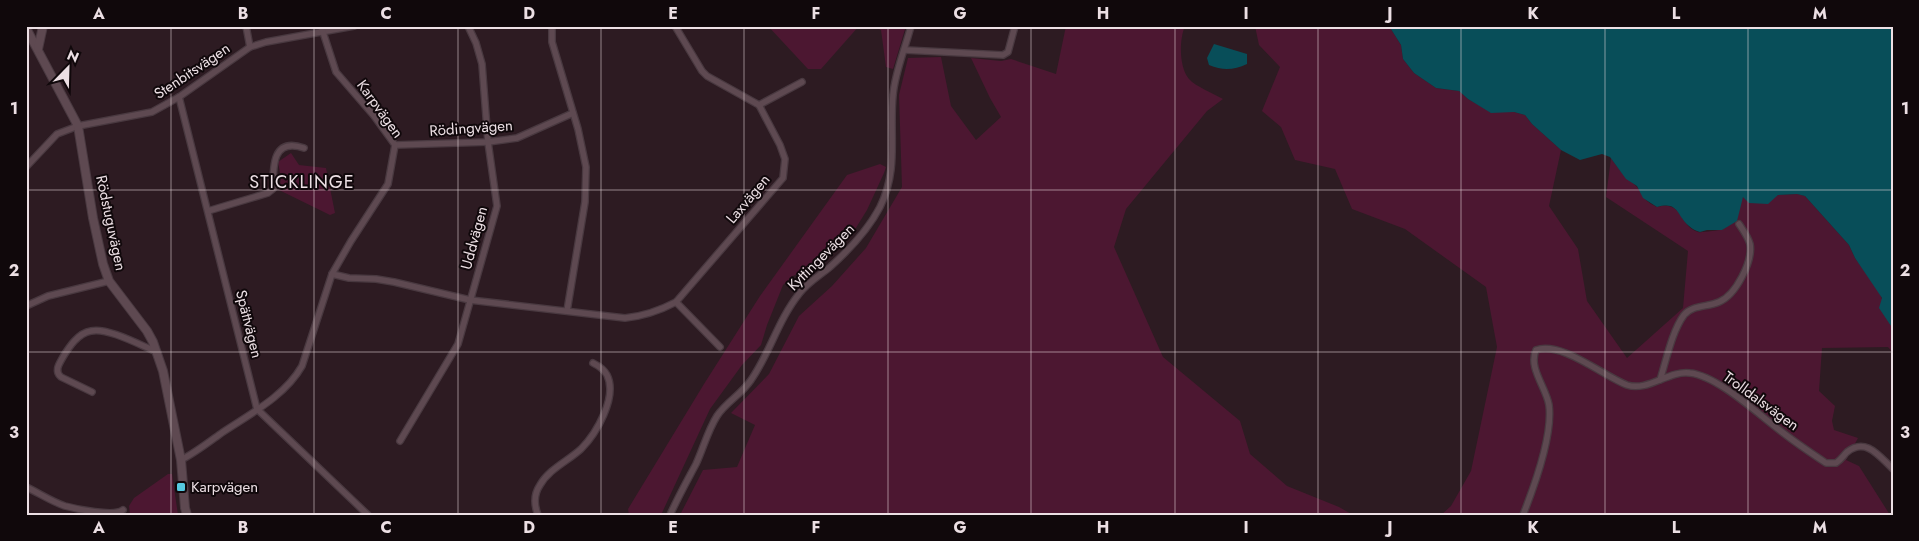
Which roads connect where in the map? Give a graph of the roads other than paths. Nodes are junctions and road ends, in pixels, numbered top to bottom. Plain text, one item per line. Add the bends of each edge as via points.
1 (43, 26) edge
2 (246, 26) edge
3 (354, 26) edge
4 (468, 26) edge
5 (552, 26) edge
6 (675, 26) edge
7 (911, 26) edge
8 (1016, 26) edge
9 (26, 28) edge
10 (322, 29) edge
11 (250, 47) junction
12 (38, 49) junction
13 (905, 50) junction
14 (802, 82) dead end
15 (179, 97) junction
16 (759, 106) junction
17 (573, 113) junction
18 (78, 126) junction
19 (488, 142) junction
20 (395, 144) junction
21 (304, 148) dead end
22 (26, 167) edge
23 (208, 211) junction
24 (1739, 224) dead end
25 (332, 274) junction
26 (109, 281) junction
27 (470, 300) junction
28 (676, 302) junction
29 (26, 306) edge
30 (567, 311) junction
31 (720, 347) dead end
32 (156, 352) junction
33 (593, 363) dead end
34 (1660, 380) junction
35 (92, 392) dead end
36 (257, 409) junction
37 (400, 441) dead end
38 (180, 460) junction
39 (1893, 469) edge
40 (26, 486) edge
41 (123, 510) dead end
42 (187, 515) edge
43 (368, 515) edge
44 (538, 515) edge
45 (670, 515) edge
46 (1523, 515) edge

1 - 12 street
2 - 11 street
3 - 10 street, Stenbitsvägen
4 - 19 street, Uddvägen via 482,64
5 - 17 street via 552,42
6 - 16 street via 707,76
7 - 13 street, Kyttingevägen
8 - 13 street via 1008,52 1003,55
9 - 12 street, Rödstuguvägen
10 - 11 street, Stenbitsvägen
10 - 20 street, Karpvägen via 336,72
11 - 15 street, Stenbitsvägen
12 - 18 street, Rödstuguvägen
13 - 45 street, Kyttingevägen via 894,81 892,173 880,207 853,246 805,286 792,303 750,381 718,415
14 - 16 street
15 - 18 street, Stenbitsvägen via 152,112
15 - 23 street, Spättvägen
16 - 28 street, Laxvägen via 783,152 785,168 782,178
17 - 19 street, Rödingvägen via 517,138
17 - 30 street via 582,145 586,182
18 - 22 street, Stenbitsvägen via 58,134
18 - 26 street, Rödstuguvägen via 93,218
19 - 20 street, Rödingvägen
19 - 27 street, Uddvägen via 497,206
20 - 25 street, Karpvägen via 388,184
21 - 23 street via 296,145 280,150 276,156 273,189 268,194
23 - 36 street, Spättvägen
24 - 34 street via 1749,242 1749,261 1736,287 1721,302 1690,310 1684,316
25 - 27 street, Laxvägen via 394,282
25 - 36 street, Karpvägen via 302,366 279,393
26 - 29 street via 48,296
26 - 32 street, Rödstuguvägen via 147,331
27 - 30 street, Laxvägen
27 - 37 street, Uddvägen via 458,344
28 - 30 street, Laxvägen via 640,317
28 - 31 street
32 - 35 street via 108,332 84,333 68,350 57,369 61,377
32 - 38 street, Rödstuguvägen via 166,384
33 - 44 street via 603,369 609,379 606,410 580,450 544,478 535,501
34 - 39 street, Trolldalsvägen via 1690,373 1714,382 1826,463 1836,463 1852,448 1865,446
34 - 46 street, Trolldalsvägen via 1630,386 1566,353 1536,350 1533,359 1546,392 1550,419
36 - 38 street, Karpvägen
36 - 43 street
38 - 42 street, Rödstuguvägen
40 - 41 street via 64,506 99,512

